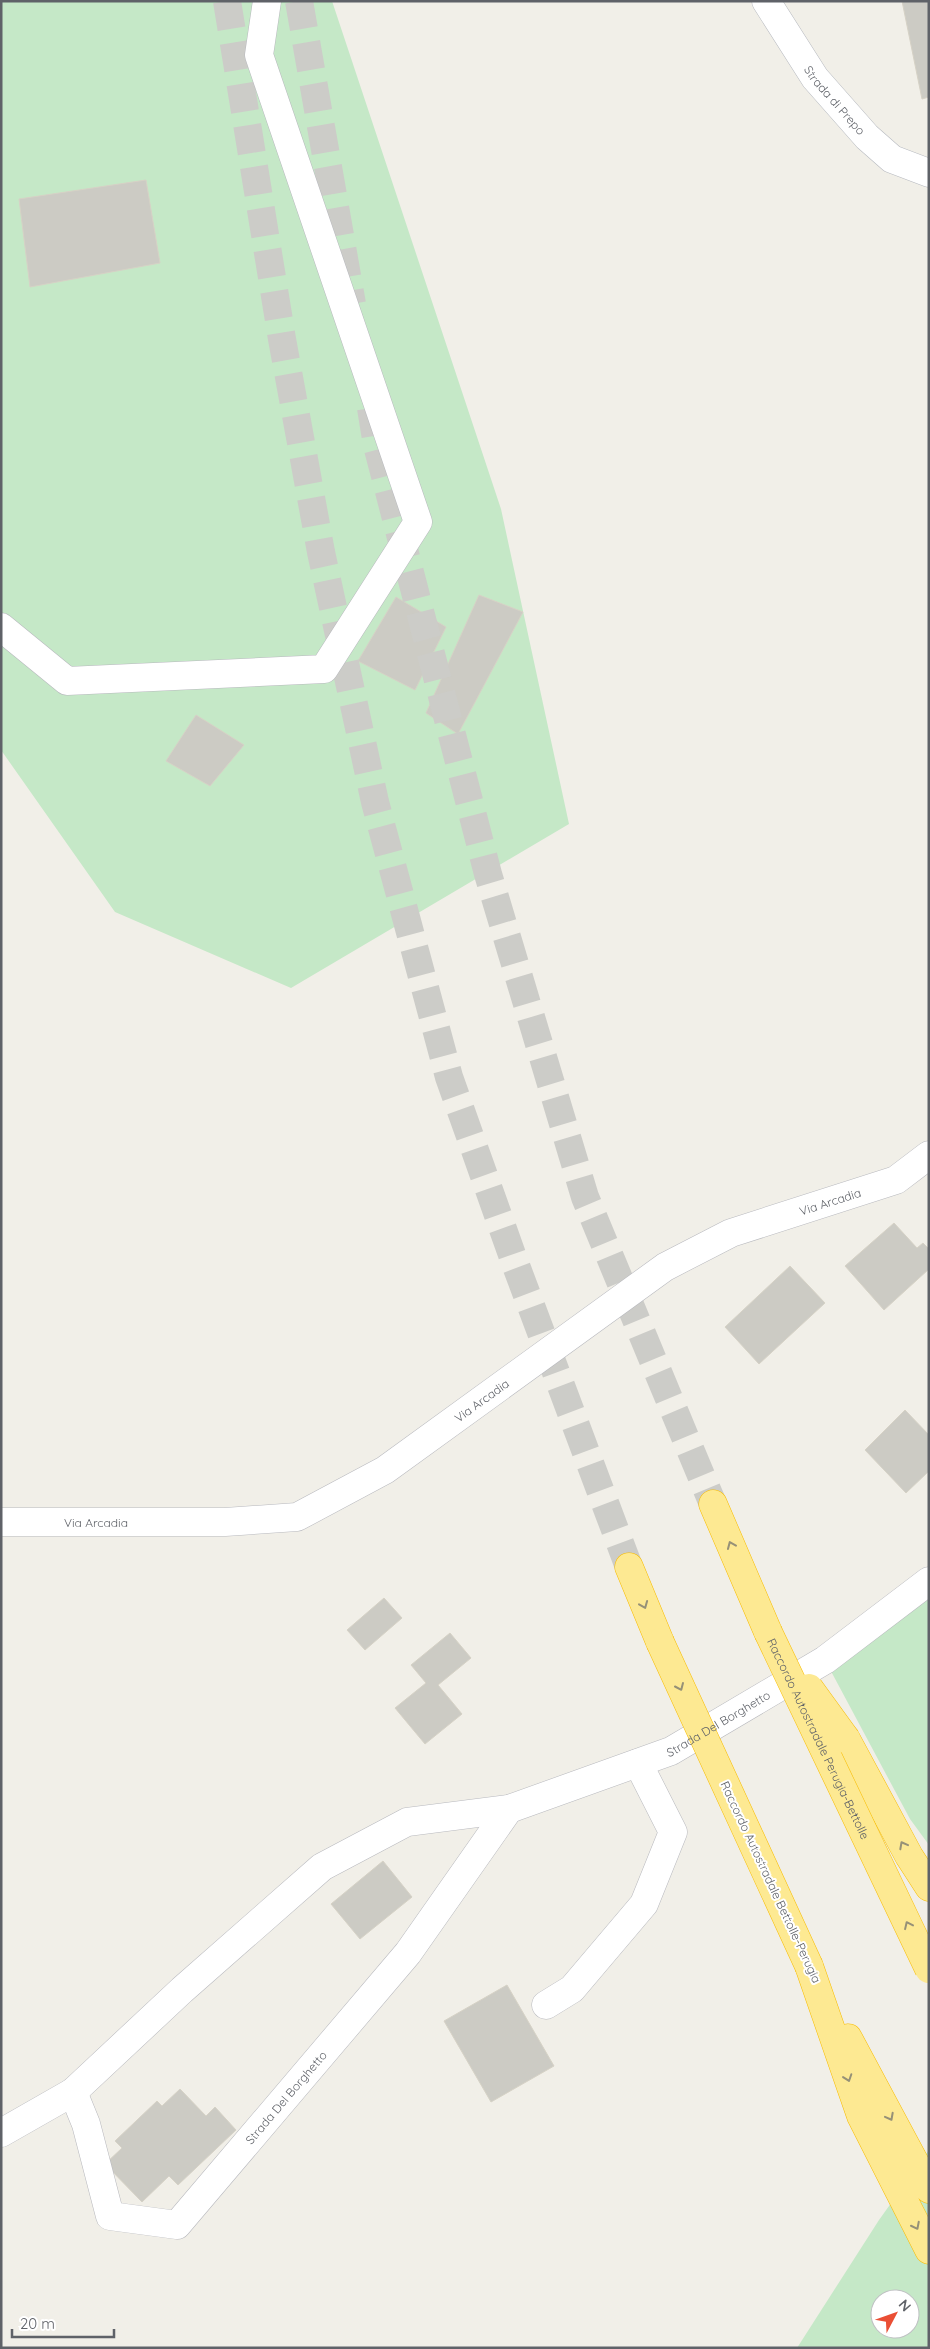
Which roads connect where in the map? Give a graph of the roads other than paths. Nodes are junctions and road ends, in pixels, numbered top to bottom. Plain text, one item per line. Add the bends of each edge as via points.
1 (267, 1) edge
2 (766, 1) edge
3 (929, 174) edge
4 (1, 627) edge
5 (929, 1155) edge
6 (713, 1504) tunnel mouth
7 (1, 1522) edge
8 (629, 1567) tunnel mouth
9 (929, 1581) edge
10 (768, 1632) junction
11 (638, 1763) junction
12 (509, 1809) junction
13 (929, 1887) edge
14 (809, 1966) junction
15 (929, 1969) edge
16 (546, 2005) dead end
17 (73, 2092) junction
18 (1, 2133) edge
19 (929, 2189) edge
20 (929, 2250) edge

1 - 4 street via 260,55 418,522 324,668 67,681
2 - 3 street, Strada di Prepo via 815,78 867,138 892,160
5 - 7 street, Via Arcadia via 896,1180 731,1233 665,1267 385,1470 297,1517 225,1522
10 -> 6 highway, Raccordo Autostradale Perugia-Bettolle
8 -> 14 highway, Raccordo Autostradale Bettolle-Perugia, bridge via 660,1642
9 - 11 street, Strada Del Borghetto via 825,1660 671,1751
13 -> 10 highway, bridge via 846,1740
15 -> 10 highway, Raccordo Autostradale Perugia-Bettolle, bridge
11 - 12 street, Strada Del Borghetto
11 - 16 street via 673,1832 644,1904 572,1989
12 - 17 street, Strada Del Borghetto via 407,1822 322,1867 182,1990
12 - 17 street, Strada Del Borghetto via 408,1953 177,2225 110,2216 86,2124
14 -> 19 highway, Raccordo Autostradale Bettolle-Perugia
14 -> 20 highway via 861,2116
17 - 18 street, Strada Del Borghetto

